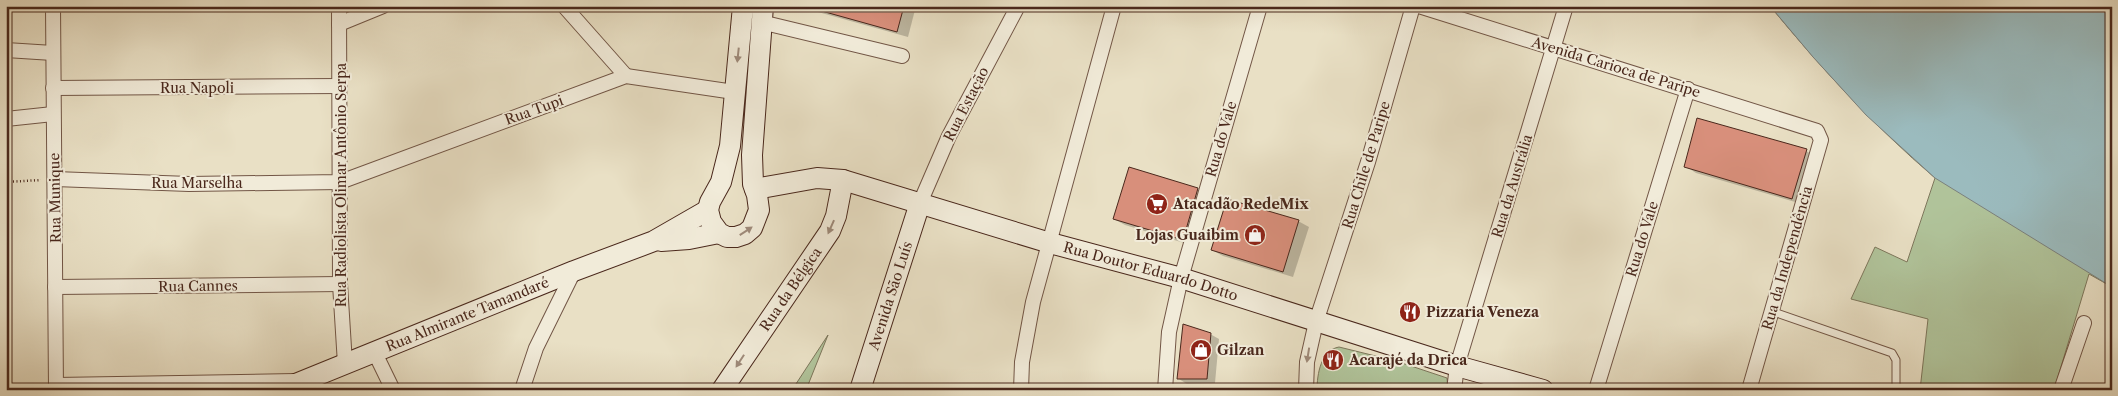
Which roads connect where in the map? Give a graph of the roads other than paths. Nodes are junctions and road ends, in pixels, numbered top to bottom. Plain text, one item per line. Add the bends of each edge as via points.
1 (53, 6) edge
2 (339, 6) edge
3 (384, 6) edge
4 (564, 6) edge
5 (742, 6) edge
6 (1018, 6) edge
7 (1114, 6) edge
8 (1260, 6) edge
9 (1413, 6) edge
10 (1419, 6) edge
11 (1566, 6) edge
12 (762, 14) edge
13 (339, 24) junction
14 (1554, 48) junction
15 (6, 50) edge
16 (53, 53) junction
17 (902, 56) dead end
18 (626, 76) junction
19 (340, 86) junction
20 (53, 88) junction
21 (1688, 89) junction
22 (734, 92) junction
23 (53, 114) junction
24 (6, 119) edge
25 (1813, 128) joint
26 (55, 179) junction
27 (843, 180) junction
28 (340, 182) junction
29 (755, 189) junction
30 (920, 203) junction
31 (708, 210) junction
32 (719, 233) junction
33 (654, 242) junction
34 (1050, 243) junction
35 (574, 271) junction
36 (1181, 278) junction
37 (340, 284) junction
38 (55, 287) junction
39 (1771, 311) junction
40 (1316, 322) junction
41 (2084, 323) dead end
42 (374, 351) junction
43 (345, 364) junction
44 (1457, 366) junction
45 (868, 380) edge
46 (302, 381) junction
47 (56, 387) edge
48 (281, 390) edge
49 (393, 390) edge
50 (522, 390) edge
51 (722, 390) edge
52 (860, 390) edge
53 (1021, 390) edge
54 (1165, 390) edge
55 (1306, 390) edge
56 (1454, 390) edge
57 (1543, 390) edge
58 (1596, 390) edge
59 (1749, 390) edge
60 (1896, 390) edge
61 (2061, 390) edge

1 - 16 street, Rua Munique
2 - 13 street, Rua Radiolista Olimar Antônio Serpa
3 - 13 street
4 - 18 street
5 -> 22 main road
6 - 30 street, Rua Estação via 949,136
7 - 34 street
8 - 36 street, Rua do Vale
9 - 40 street, Rua Chile de Paripe via 1368,162
10 - 14 street, Avenida Carioca de Paripe
11 - 14 street, Rua da Austrália
12 - 17 street
12 - 29 main road, Rua Almirante Tamandaré via 752,155
13 - 19 street, Rua Radiolista Olimar Antônio Serpa
14 - 21 street, Avenida Carioca de Paripe
14 - 44 street, Rua da Austrália
15 - 16 street
16 - 20 street, Rua Munique
18 - 22 street, Rua Tupi
18 - 28 street, Rua Tupi
19 - 20 street, Rua Napoli
19 - 28 street, Rua Radiolista Olimar Antônio Serpa
20 - 23 street, Rua Munique
21 - 25 street, Avenida Carioca de Paripe
21 - 58 street, Rua do Vale
22 - 31 main road via 730,146 721,182
23 - 24 street
23 - 26 street, Rua Munique
25 - 39 street, Rua da Independência via 1820,140
26 - 28 street, Rua Marselha via 189,184
26 - 38 street, Rua Munique
27 - 29 main road, Rua Doutor Eduardo Dotto via 817,178
27 - 30 main road, Rua Doutor Eduardo Dotto
27 -> 51 main road, Rua da Bélgica via 830,231
28 - 37 street, Rua Radiolista Olimar Antônio Serpa
32 -> 29 main road, Rua Almirante Tamandaré via 736,237 752,228 759,210
30 - 34 main road, Rua Doutor Eduardo Dotto
30 - 45 main road, Avenida São Luís
31 - 32 main road
31 - 33 main road, Rua Almirante Tamandaré
32 - 33 main road, Rua Almirante Tamandaré
33 - 35 main road, Rua Almirante Tamandaré
34 - 36 main road, Rua Doutor Eduardo Dotto
34 - 53 street via 1033,302 1022,362
35 - 42 main road, Rua Almirante Tamandaré
35 - 50 street via 536,348
36 - 40 main road, Rua Doutor Eduardo Dotto
36 - 54 street, Rua do Vale via 1169,332
37 - 38 street, Rua Cannes
37 - 43 street, Rua Radiolista Olimar Antônio Serpa
38 - 47 street, Rua Munique
39 - 59 street, Rua da Independência
39 - 60 lane via 1888,350 1896,360
40 - 44 main road, Rua Doutor Eduardo Dotto
40 -> 55 street, Rua Chile de Paripe via 1307,362
41 - 61 street
42 - 43 main road, Rua Almirante Tamandaré
42 - 49 street
43 - 46 main road, Rua Almirante Tamandaré
44 - 56 street, Rua da Austrália
44 - 57 main road, Rua Doutor Eduardo Dotto
45 - 52 main road, Avenida São Luís
46 - 47 street
46 - 48 main road, Rua Almirante Tamandaré

